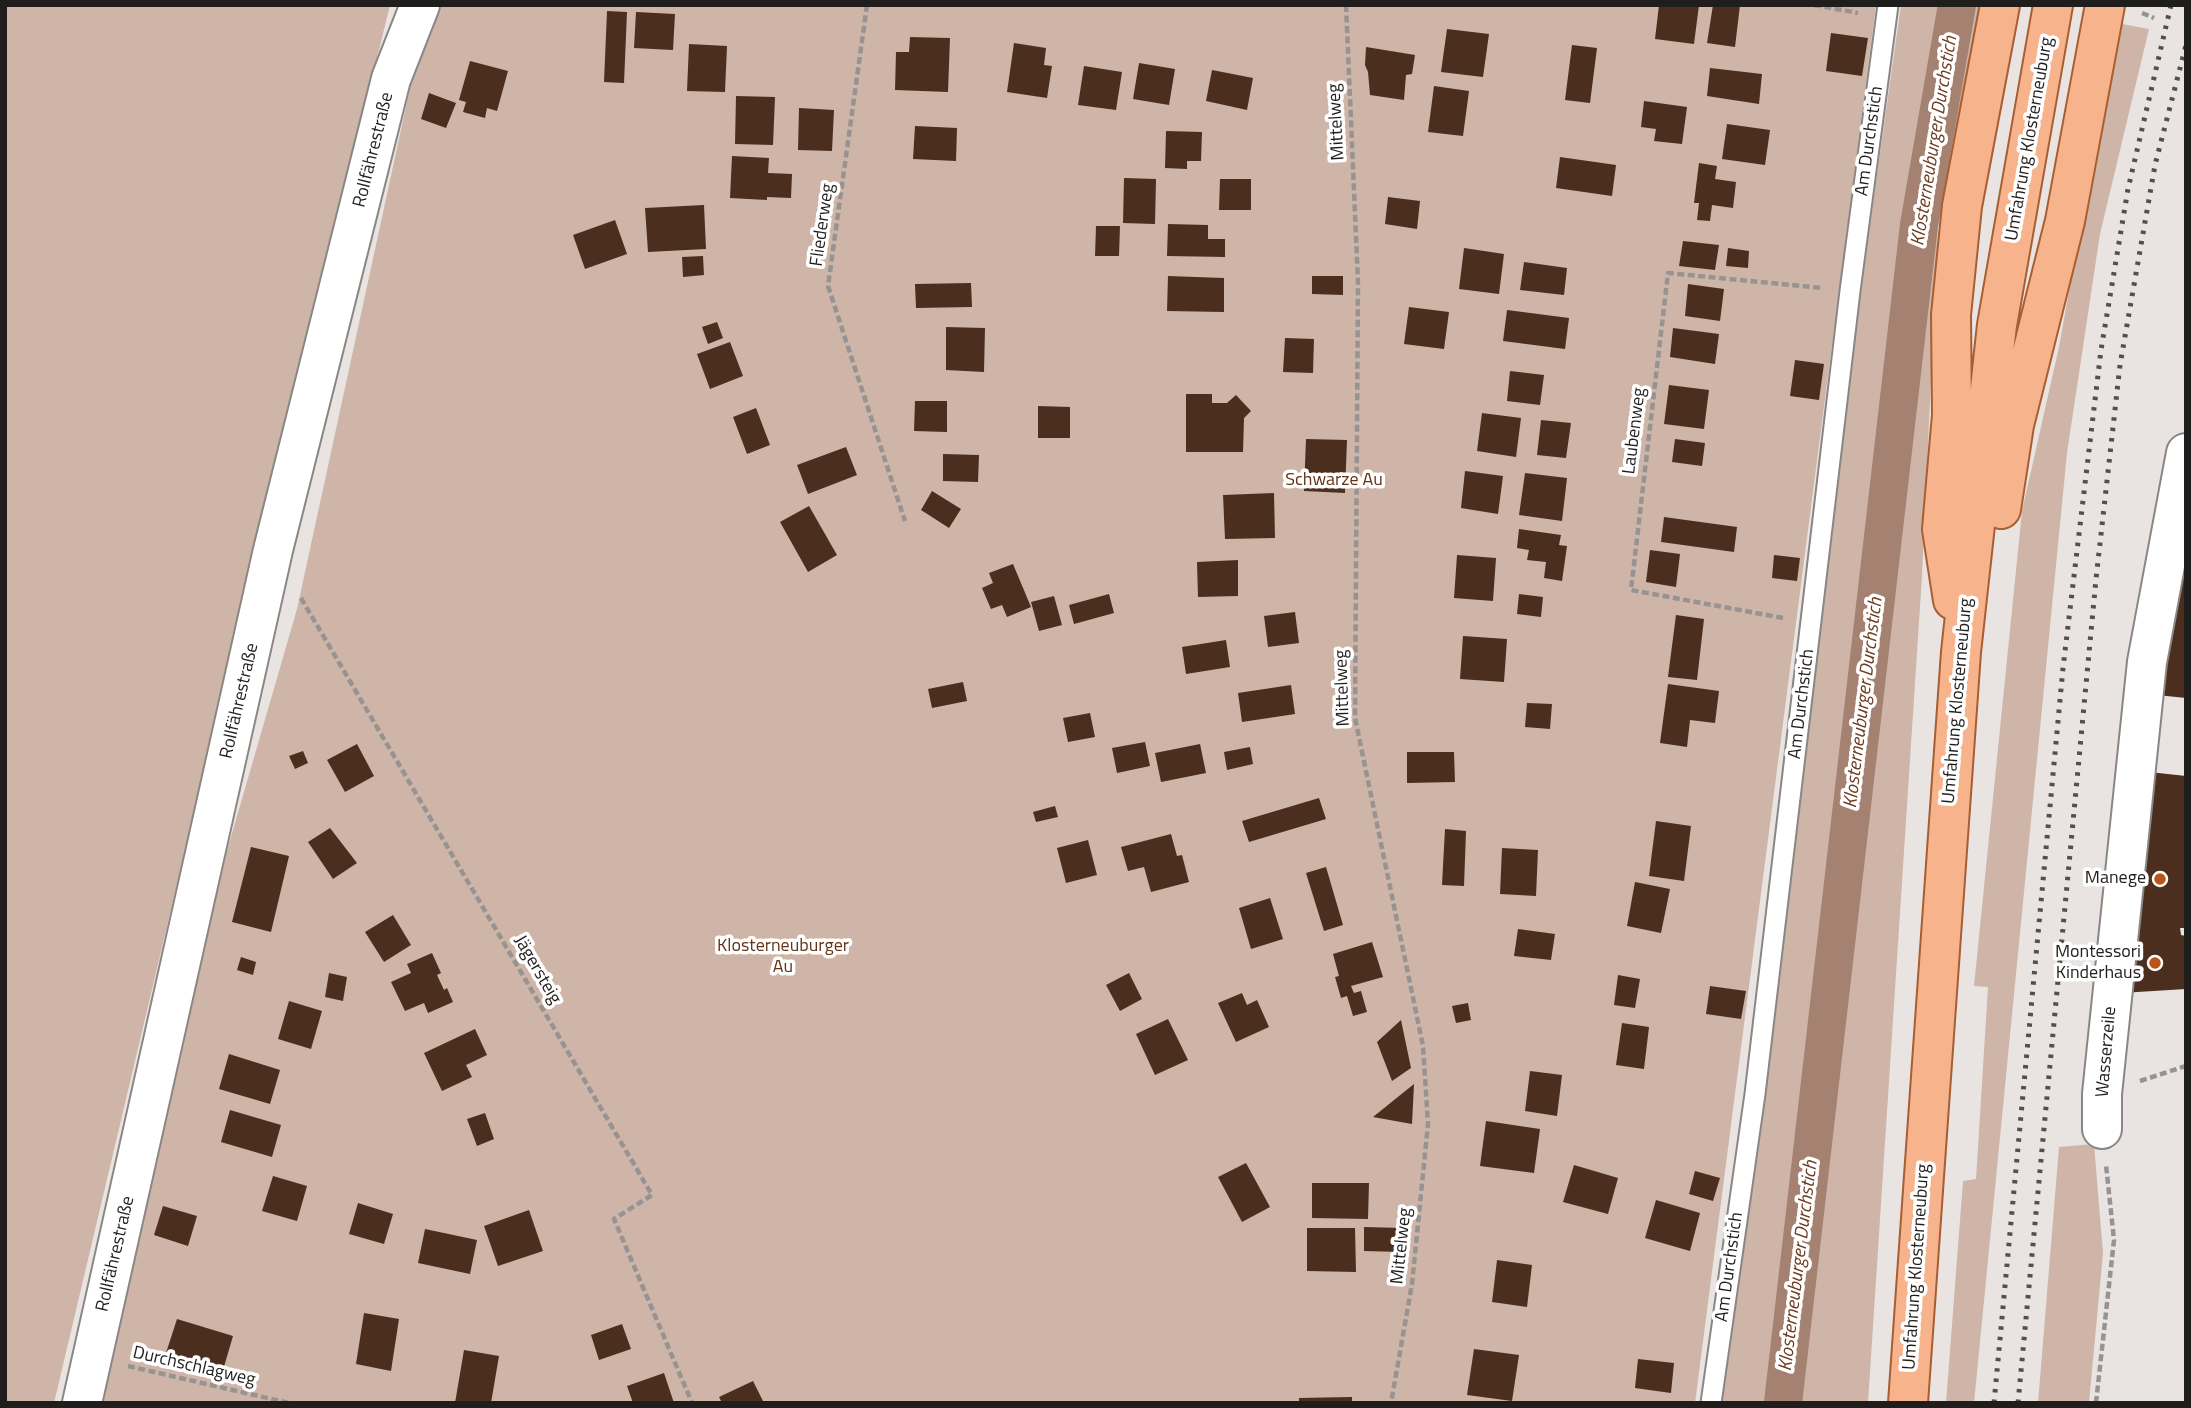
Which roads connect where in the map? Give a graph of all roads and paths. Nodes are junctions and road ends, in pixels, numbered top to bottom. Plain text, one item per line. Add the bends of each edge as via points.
1 (420, 5) edge
2 (867, 5) edge
3 (1346, 5) edge
4 (1814, 5) edge
5 (2000, 5) edge
6 (2053, 5) edge
7 (2105, 5) edge
8 (1888, 12) edge
9 (1850, 290) junction
10 (2186, 453) edge
11 (905, 522) dead end
12 (301, 597) dead end
13 (1812, 623) junction
14 (1961, 652) junction
15 (2102, 1129) joint
16 (93, 1358) junction
17 (82, 1403) edge
18 (289, 1403) edge
19 (692, 1403) edge
20 (1391, 1403) edge
21 (1710, 1403) edge
22 (1908, 1403) edge
23 (2096, 1403) edge

1 - 16 street, Rollfährestraße via 391,79 273,550
2 - 11 path, Fliederweg via 828,286
3 - 20 path, Mittelweg via 1358,283 1355,718 1423,1046 1427,1124 1412,1284
4 - 8 path
5 - 14 main road via 1962,206 1951,315 1952,415 1942,528
6 - 14 main road, Umfahrung Klosterneuburg via 1997,325
7 - 14 main road via 2065,221 2014,425 2000,522
8 - 9 lane, Am Durchstich
9 - 13 lane, Am Durchstich
9 - 13 path, Laubenweg via 1668,273 1634,562 1631,590
10 - 15 street, Wasserzeile via 2147,662
12 - 19 path, Jägersteig via 652,1195 614,1219
13 - 21 lane, Am Durchstich via 1755,1094
14 - 22 main road, Umfahrung Klosterneuburg
15 - 23 path via 2114,1240
16 - 17 street, Rollfährestraße
16 - 18 path, Durchschlagweg

